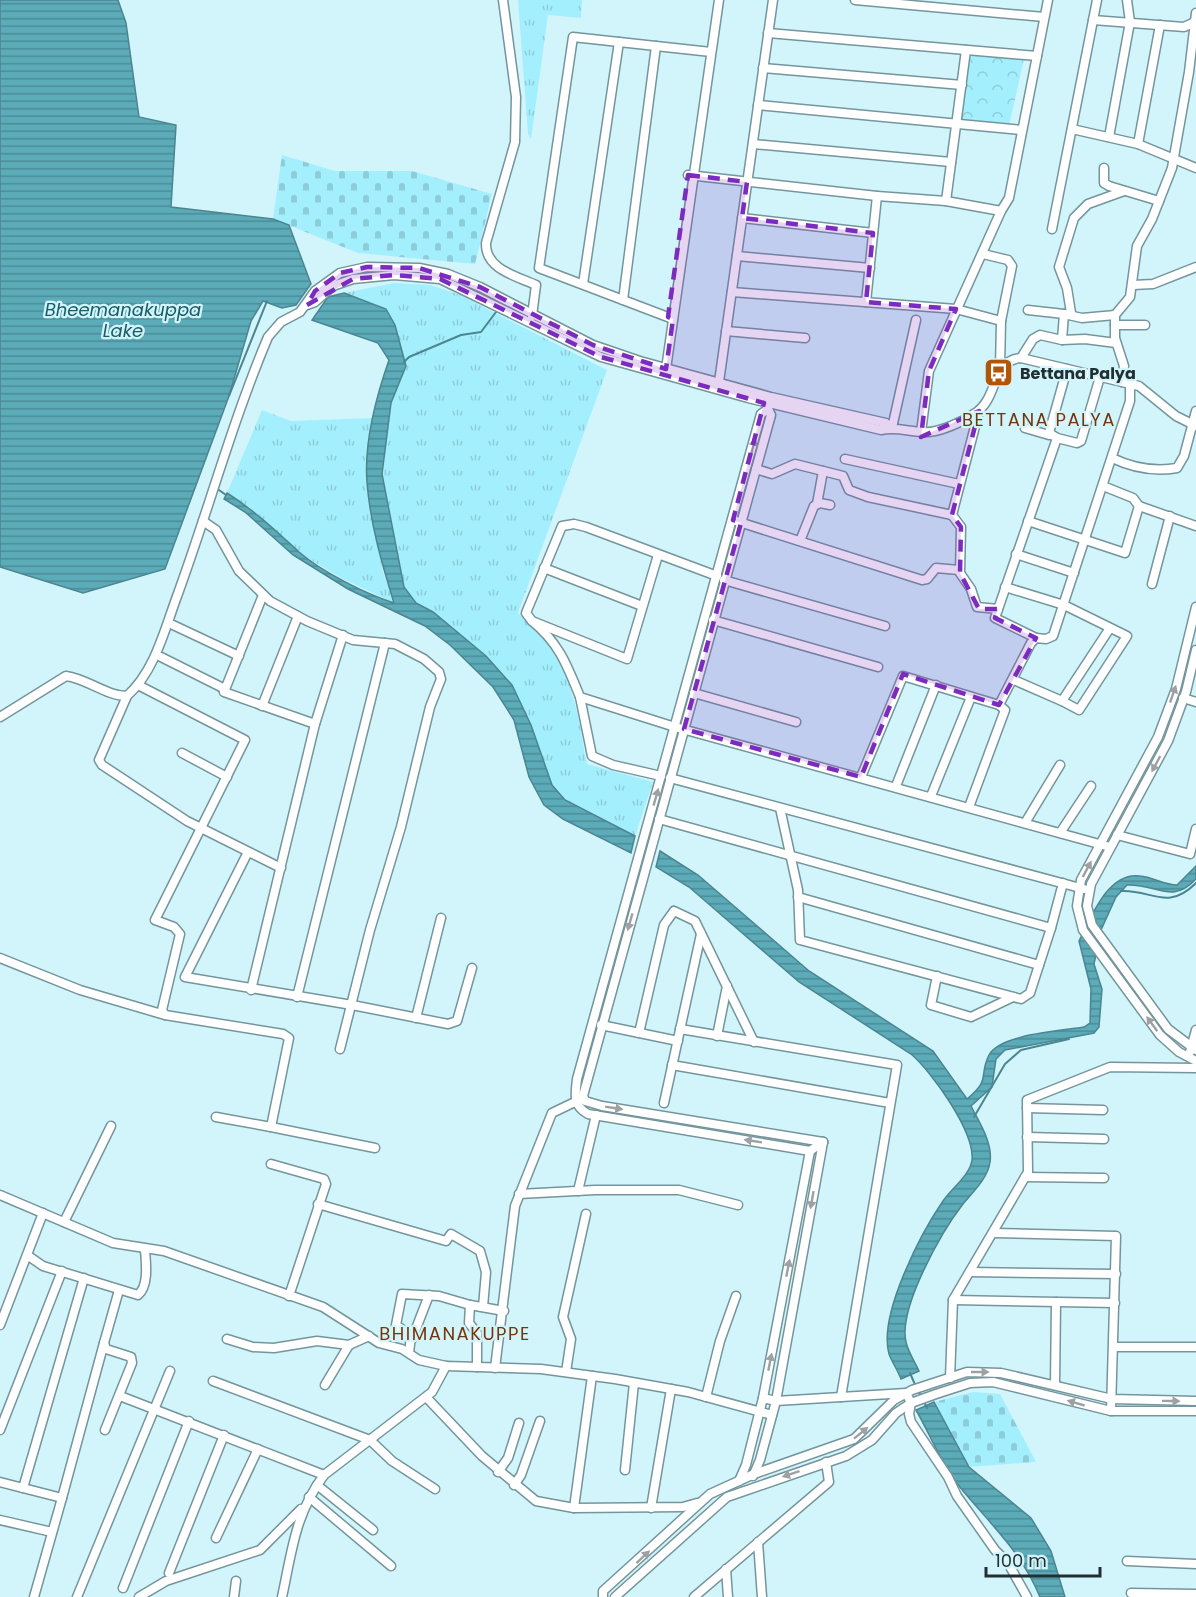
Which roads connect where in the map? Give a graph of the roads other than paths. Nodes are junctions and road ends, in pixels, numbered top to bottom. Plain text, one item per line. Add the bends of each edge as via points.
1 (503, 0) edge
2 (713, 0) edge
3 (719, 0) edge
4 (773, 0) edge
5 (855, 0) edge
6 (1042, 0) edge
7 (1048, 0) edge
8 (1097, 0) edge
9 (1127, 0) edge
10 (1042, 16) junction
11 (1195, 18) edge
12 (1093, 20) junction
13 (1130, 22) junction
14 (1160, 25) junction
15 (768, 33) junction
16 (619, 42) junction
17 (656, 46) junction
18 (966, 50) junction
19 (708, 52) junction
20 (1034, 56) junction
21 (763, 68) junction
22 (962, 85) junction
23 (758, 105) junction
24 (957, 123) junction
25 (1020, 129) junction
26 (1072, 129) junction
27 (1109, 137) junction
28 (753, 144) junction
29 (1138, 144) junction
30 (1173, 160) junction
31 (951, 162) junction
32 (1104, 168) dead end
33 (1196, 168) edge
34 (691, 175) junction
35 (747, 182) junction
36 (1124, 190) junction
37 (877, 196) junction
38 (946, 201) junction
39 (1159, 201) junction
40 (1001, 212) junction
41 (742, 218) junction
42 (1052, 229) dead end
43 (873, 233) junction
44 (983, 254) junction
45 (737, 256) junction
46 (1196, 267) edge
47 (870, 268) junction
48 (583, 284) junction
49 (1133, 285) junction
50 (732, 292) junction
51 (623, 300) junction
52 (866, 302) junction
53 (306, 305) junction
54 (956, 309) junction
55 (1028, 310) dead end
56 (1068, 314) junction
57 (1115, 315) junction
58 (532, 316) junction
59 (671, 318) junction
60 (916, 320) dead end
61 (1001, 321) junction
62 (1115, 325) junction
63 (1145, 325) dead end
64 (726, 331) junction
65 (805, 338) dead end
66 (1062, 339) junction
67 (1116, 343) junction
68 (1021, 358) junction
69 (663, 368) junction
70 (1000, 368) junction
71 (1067, 369) junction
72 (1100, 377) junction
73 (719, 382) junction
74 (1126, 383) junction
75 (769, 404) junction
76 (979, 411) junction
77 (1196, 411) edge
78 (1194, 425) edge
79 (892, 428) junction
80 (1025, 428) dead end
81 (921, 432) junction
82 (1053, 437) junction
83 (1112, 458) junction
84 (845, 459) dead end
85 (756, 469) junction
86 (823, 471) junction
87 (959, 484) junction
88 (1103, 486) junction
89 (817, 504) junction
90 (830, 505) dead end
91 (1139, 506) junction
92 (952, 515) junction
93 (1170, 516) junction
94 (203, 521) junction
95 (737, 521) junction
96 (1028, 521) junction
97 (1196, 526) edge
98 (800, 541) junction
99 (1085, 541) junction
100 (1016, 554) junction
101 (658, 555) junction
102 (544, 568) junction
103 (959, 570) junction
104 (1074, 573) junction
105 (720, 578) junction
106 (1152, 584) dead end
107 (1005, 587) junction
108 (263, 595) junction
109 (1064, 605) junction
110 (642, 606) junction
111 (1196, 607) edge
112 (998, 609) junction
113 (298, 616) junction
114 (713, 620) junction
115 (532, 621) junction
116 (174, 625) dead end
117 (885, 626) dead end
118 (1110, 628) junction
119 (343, 635) junction
120 (1036, 638) junction
121 (385, 643) junction
122 (1196, 650) edge
123 (238, 656) junction
124 (161, 657) dead end
125 (878, 667) dead end
126 (1014, 680) junction
127 (138, 685) junction
128 (936, 686) junction
129 (225, 689) junction
130 (694, 693) junction
131 (127, 696) junction
132 (580, 697) junction
133 (971, 697) junction
134 (1183, 698) junction
135 (1062, 701) junction
136 (1196, 702) edge
137 (999, 705) junction
138 (262, 706) junction
139 (0, 717) edge
140 (796, 722) dead end
141 (315, 724) junction
142 (680, 728) junction
143 (182, 753) dead end
144 (1060, 765) dead end
145 (227, 777) junction
146 (666, 777) junction
147 (861, 777) junction
148 (896, 786) junction
149 (1091, 786) dead end
150 (931, 796) junction
151 (969, 807) junction
152 (780, 808) junction
153 (659, 819) junction
154 (1025, 823) junction
155 (203, 829) junction
156 (1196, 829) edge
157 (1060, 833) junction
158 (1117, 835) junction
159 (1100, 844) junction
160 (1110, 847) junction
161 (248, 852) junction
162 (793, 856) junction
163 (281, 868) junction
164 (1063, 883) junction
165 (1079, 888) junction
166 (1089, 891) junction
167 (798, 897) junction
168 (441, 918) dead end
169 (1051, 928) junction
170 (701, 933) junction
171 (0, 958) edge
172 (1038, 965) junction
173 (472, 968) dead end
174 (937, 976) junction
175 (727, 985) junction
176 (251, 990) junction
177 (297, 997) junction
178 (1013, 997) junction
179 (352, 1005) junction
180 (165, 1015) junction
181 (416, 1018) junction
182 (601, 1025) junction
183 (680, 1029) junction
184 (1196, 1030) edge
185 (639, 1033) junction
186 (717, 1036) junction
187 (678, 1041) junction
188 (754, 1042) junction
189 (340, 1049) dead end
190 (1194, 1049) edge
191 (1192, 1060) edge
192 (672, 1065) junction
193 (1196, 1068) edge
194 (580, 1100) junction
195 (664, 1103) dead end
196 (890, 1103) junction
197 (1027, 1108) junction
198 (1103, 1110) dead end
199 (596, 1115) junction
200 (216, 1117) dead end
201 (111, 1126) dead end
202 (271, 1127) junction
203 (1027, 1137) junction
204 (1104, 1138) dead end
205 (823, 1142) junction
206 (375, 1148) dead end
207 (810, 1151) junction
208 (271, 1164) dead end
209 (1025, 1177) junction
210 (1104, 1178) dead end
211 (578, 1191) junction
212 (519, 1194) junction
213 (0, 1195) edge
214 (318, 1204) junction
215 (738, 1205) dead end
216 (43, 1213) junction
217 (586, 1214) dead end
218 (64, 1222) junction
219 (993, 1233) junction
220 (145, 1250) junction
221 (27, 1255) junction
222 (62, 1271) junction
223 (970, 1272) junction
224 (1116, 1274) junction
225 (84, 1278) junction
226 (119, 1290) junction
227 (429, 1295) junction
228 (289, 1296) junction
229 (736, 1296) dead end
230 (953, 1300) junction
231 (1056, 1302) junction
232 (1115, 1303) junction
233 (470, 1305) junction
234 (483, 1307) junction
235 (504, 1311) junction
236 (0, 1325) edge
237 (369, 1336) junction
238 (227, 1339) dead end
239 (412, 1339) junction
240 (104, 1343) junction
241 (349, 1345) junction
242 (1115, 1347) junction
243 (1196, 1347) edge
244 (409, 1353) junction
245 (446, 1366) junction
246 (477, 1367) junction
247 (495, 1368) junction
248 (170, 1371) dead end
249 (566, 1372) junction
250 (592, 1376) junction
251 (950, 1378) junction
252 (213, 1381) dead end
253 (634, 1383) junction
254 (1055, 1385) junction
255 (325, 1386) dead end
256 (671, 1389) junction
257 (906, 1393) junction
258 (120, 1396) junction
259 (706, 1396) junction
260 (426, 1397) junction
261 (841, 1397) junction
262 (763, 1398) junction
263 (1112, 1399) junction
264 (919, 1400) junction
265 (776, 1401) junction
266 (1196, 1401) edge
267 (156, 1408) junction
268 (1111, 1411) junction
269 (1196, 1411) edge
270 (759, 1412) junction
271 (772, 1415) junction
272 (189, 1421) junction
273 (540, 1421) dead end
274 (519, 1424) dead end
275 (0, 1430) edge
276 (105, 1430) dead end
277 (224, 1435) junction
278 (370, 1440) junction
279 (258, 1449) junction
280 (826, 1462) junction
281 (625, 1470) dead end
282 (498, 1472) junction
283 (754, 1474) junction
284 (324, 1475) junction
285 (739, 1480) junction
286 (0, 1482) edge
287 (317, 1485) junction
288 (514, 1485) junction
289 (23, 1488) junction
290 (435, 1488) dead end
291 (746, 1489) junction
292 (730, 1496) junction
293 (62, 1498) junction
294 (308, 1501) junction
295 (700, 1502) junction
296 (574, 1508) junction
297 (651, 1508) junction
298 (0, 1520) edge
299 (373, 1530) dead end
300 (52, 1532) junction
301 (216, 1538) dead end
302 (758, 1542) junction
303 (1127, 1561) dead end
304 (1196, 1563) edge
305 (391, 1566) dead end
306 (726, 1569) junction
307 (169, 1573) dead end
308 (236, 1581) dead end
309 (123, 1588) dead end
310 (1131, 1593) dead end
311 (1196, 1594) edge
312 (696, 1596) edge
313 (34, 1597) edge
314 (77, 1597) edge
315 (139, 1597) edge
316 (234, 1597) edge
317 (282, 1597) edge
318 (603, 1597) edge
319 (615, 1597) edge
320 (728, 1597) edge
321 (762, 1597) edge
322 (1027, 1597) edge

1 - 58 street via 516,97 515,141 485,252 496,266 536,285
2 - 19 street
3 - 19 street
4 - 15 street
5 - 10 street
6 - 10 street
7 - 10 street
8 - 12 street
9 - 13 street
10 - 20 street
11 - 14 street via 1184,27
11 - 30 street
12 - 13 street
12 - 26 street
13 - 14 street
13 - 27 street
14 - 29 street
15 - 18 street
15 - 21 street
16 - 17 street
16 - 48 street
16 - 48 street via 573,37 539,268
17 - 19 street
17 - 51 street
18 - 20 street
18 - 22 street
19 - 34 street
20 - 25 street
21 - 22 street
21 - 23 street
22 - 24 street
23 - 24 street
23 - 28 street
24 - 25 street
24 - 31 street
25 - 40 street
25 - 40 street via 1009,198
26 - 27 street
26 - 42 street
27 - 29 street
28 - 31 street
28 - 35 street
29 - 30 street
30 - 33 street
30 - 39 street
31 - 38 street
32 - 36 street via 1104,183
34 - 35 street
34 - 59 street
35 - 37 street
35 - 41 street
36 - 39 street
36 - 56 street via 1088,204 1074,219 1059,267 1067,286
37 - 38 street
37 - 43 street
38 - 40 street
39 - 49 street via 1137,246
40 - 44 street
41 - 43 street
41 - 45 street
43 - 47 street
44 - 54 street
44 - 61 street via 1011,263
45 - 47 street
45 - 50 street
46 - 49 street via 1153,284
47 - 52 street
48 - 51 street
49 - 57 street via 1130,297
50 - 52 street
50 - 64 street
51 - 59 street
52 - 54 street
53 - 58 street via 315,291 340,273 367,267 419,268 480,287
53 - 75 street via 333,286 353,279 394,275 440,279 601,357
53 - 94 street via 273,328 267,337
54 - 61 street
54 - 81 street via 929,371
55 - 56 street
56 - 57 street via 1082,318
56 - 66 street
57 - 62 street
58 - 69 street via 593,345
59 - 69 street
60 - 79 street
61 - 70 street
62 - 63 street
62 - 67 street
64 - 65 street
64 - 73 street
66 - 67 street
66 - 68 street via 1040,335
67 - 74 street
68 - 70 street via 1011,359
68 - 71 street
69 - 73 street
70 - 76 street via 993,391
71 - 72 street
71 - 82 street
72 - 74 street
72 - 82 street via 1082,441
73 - 75 street
74 - 78 street via 1153,396 1176,416
74 - 83 street via 1130,401
75 - 79 street via 880,430
75 - 85 street via 771,416
95 -> 75 street via 761,414
76 - 81 street via 931,433
76 - 87 street
77 - 78 street
78 - 83 street via 1177,468 1159,471 1126,465
79 - 81 street
80 - 82 street
82 - 96 street
83 - 88 street
84 - 87 street
85 - 86 street via 772,474 795,464
85 - 95 street
86 - 89 street
86 - 92 street via 843,476 849,490 868,497
87 - 92 street
88 - 91 street via 1133,498
88 - 99 street
89 - 90 street
89 - 98 street
91 - 93 street
91 - 99 street via 1125,553
92 - 103 street via 961,527
93 - 97 street
93 - 106 street
94 - 108 street via 216,530 239,572
94 - 127 street via 160,641
95 - 98 street
95 - 105 street
96 - 99 street
96 - 100 street
98 - 103 street via 922,580 936,568
99 - 104 street
100 - 104 street
100 - 107 street
101 - 102 street via 586,527 568,524 562,526
101 - 105 street
101 - 110 street
102 - 110 street
102 - 115 street via 527,606 526,613
103 - 112 street via 977,607
104 - 109 street
105 - 114 street
105 - 117 street
105 - 142 street
107 - 109 street
107 - 112 street
108 - 113 street
108 - 123 street
109 - 118 street
109 - 120 street via 1053,636
110 - 115 street via 627,659
159 -> 111 street via 1158,737 1176,689
112 - 120 street via 995,618
113 - 119 street
113 - 138 street
114 - 125 street
114 - 130 street
115 - 132 street via 552,637
116 - 123 street
118 - 135 street
118 - 135 street via 1128,638 1079,710
119 - 121 street
119 - 141 street
120 - 126 street
121 - 177 street
121 - 179 street via 424,659 439,672 441,679 430,707
122 - 134 street
123 - 129 street
124 - 129 street
126 - 135 street
126 - 137 street
127 - 131 street
127 - 145 street via 245,740
128 - 133 street
128 - 147 street via 910,676 902,678
128 - 148 street
129 - 138 street via 224,692
130 - 140 street
130 - 142 street
131 - 139 street via 117,696 66,675
131 - 155 street via 99,760 142,794
132 - 142 street
132 - 146 street via 592,756
133 - 137 street
133 - 150 street
134 - 136 street
134 -> 158 street via 1168,741
137 - 151 street via 1005,710
138 - 141 street
141 - 163 street
142 - 146 street
142 - 147 street
143 - 145 street
144 - 154 street
145 - 155 street
146 - 152 street
146 - 153 street
194 -> 146 street via 578,1079 638,857
147 - 148 street
148 - 150 street
149 - 157 street
150 - 151 street
151 - 154 street
152 - 162 street
152 - 164 street
153 - 162 street
153 -> 182 street
154 - 157 street
155 - 161 street
155 - 180 street via 155,920 174,927 180,934 162,1010
156 - 158 street via 1190,854
157 - 159 street
158 - 160 street
159 - 160 street
165 -> 159 street
160 - 166 street
161 - 163 street
161 - 176 street via 185,977
162 - 167 street
162 - 169 street
163 - 176 street
164 - 165 street
164 - 169 street
165 - 166 street
191 -> 165 street via 1160,1035 1100,953 1081,924
166 - 190 street via 1089,916 1106,944 1168,1029
167 - 172 street
167 - 174 street via 800,940
168 - 181 street
169 - 172 street
170 - 175 street
170 - 183 street
170 - 185 street via 695,921 679,912 670,914 664,925
171 - 180 street via 80,990
172 - 178 street via 1026,997
173 - 181 street via 458,1021 448,1024
174 - 178 street
174 - 178 street via 931,1005 971,1017
175 - 186 street
175 - 188 street
176 - 177 street
177 - 179 street
179 - 181 street
179 - 189 street
180 - 202 street via 289,1038
182 - 185 street
182 - 194 street
183 - 186 street
183 - 187 street
184 - 190 street
185 - 187 street
186 - 188 street
187 - 192 street
188 - 196 street via 897,1065
190 - 191 street
192 - 195 street
192 - 196 street
193 - 197 street via 1110,1067 1027,1100
194 - 199 street via 580,1110
194 -> 205 street
194 - 212 street via 552,1113
196 - 261 street
197 - 198 street
197 - 203 street
207 -> 199 street
199 - 211 street
200 - 202 street
201 - 218 street
202 - 206 street
203 - 204 street
203 - 209 street
205 - 207 street
205 -> 265 street
262 -> 207 street
208 - 214 street via 326,1181
209 - 210 street
209 - 219 street
211 - 212 street
211 - 215 street via 680,1190
212 - 235 street
213 - 216 street
214 - 228 street
214 - 234 street via 446,1241 451,1234 481,1252 486,1272
216 - 218 street
216 - 221 street
217 - 249 street via 563,1317 571,1339
218 - 220 street via 113,1243
219 - 223 street
219 - 224 street via 1116,1236
220 - 226 street via 142,1292 138,1295
220 - 228 street via 164,1251
221 - 222 street via 43,1266
221 - 236 street
222 - 225 street
222 - 275 street
223 - 224 street
223 - 230 street
224 - 232 street
225 - 226 street
225 - 289 street
226 - 240 street
227 - 233 street
227 - 239 street
227 - 239 street via 401,1295 396,1325
228 - 237 street via 323,1308
229 - 259 street
230 - 231 street
230 - 251 street
231 - 232 street
231 - 254 street
232 - 242 street
233 - 234 street
233 - 246 street via 469,1323 477,1333
234 - 235 street
235 - 247 street
237 - 241 street
237 - 244 street
238 - 241 street via 253,1347 317,1341
239 - 244 street
240 - 258 street via 106,1348 131,1358
240 - 293 street
241 - 255 street
242 - 243 street
242 - 263 street
244 - 245 street via 419,1360
245 - 246 street
245 - 260 street
246 - 247 street
247 - 249 street
248 - 267 street
249 - 250 street
250 - 253 street
250 - 296 street
251 -> 254 street via 967,1372 1002,1373
251 - 257 street
252 - 278 street
253 - 256 street
253 - 281 street
254 - 263 street
256 - 259 street
256 - 297 street
257 - 261 street
257 - 264 street
283 -> 257 street via 854,1439
258 - 267 street
258 - 276 street
259 - 270 street
260 - 278 street
260 - 282 street
261 - 265 street
262 - 265 street
262 - 270 street
263 -> 266 street
263 - 268 street
268 -> 264 street via 993,1382 970,1383
264 - 280 street via 896,1413 872,1440
264 - 322 street via 909,1414 911,1422
265 - 271 street
267 - 272 street
267 - 314 street
268 - 269 street
270 - 271 street
270 - 285 street
271 - 283 street
272 - 277 street
272 - 309 street
273 - 288 street
274 - 282 street via 508,1458
277 - 279 street
277 - 307 street
278 - 284 street
278 - 290 street via 392,1461
279 - 284 street
279 - 301 street
280 -> 291 street
280 - 302 street via 829,1482
282 - 288 street
283 - 285 street
283 - 291 street
284 - 287 street
285 - 292 street
285 - 295 street
286 - 289 street
287 - 294 street
287 - 299 street
288 - 296 street via 536,1501
289 - 293 street
291 - 292 street
292 - 319 street
293 - 300 street
294 - 305 street
294 - 315 street via 260,1550 166,1581
294 - 317 street via 295,1530
295 - 297 street
318 -> 295 street via 603,1591
296 - 297 street
298 - 300 street
300 - 313 street
302 - 306 street
302 - 321 street
303 - 304 street
306 - 312 street
306 - 320 street
308 - 316 street
310 - 311 street

